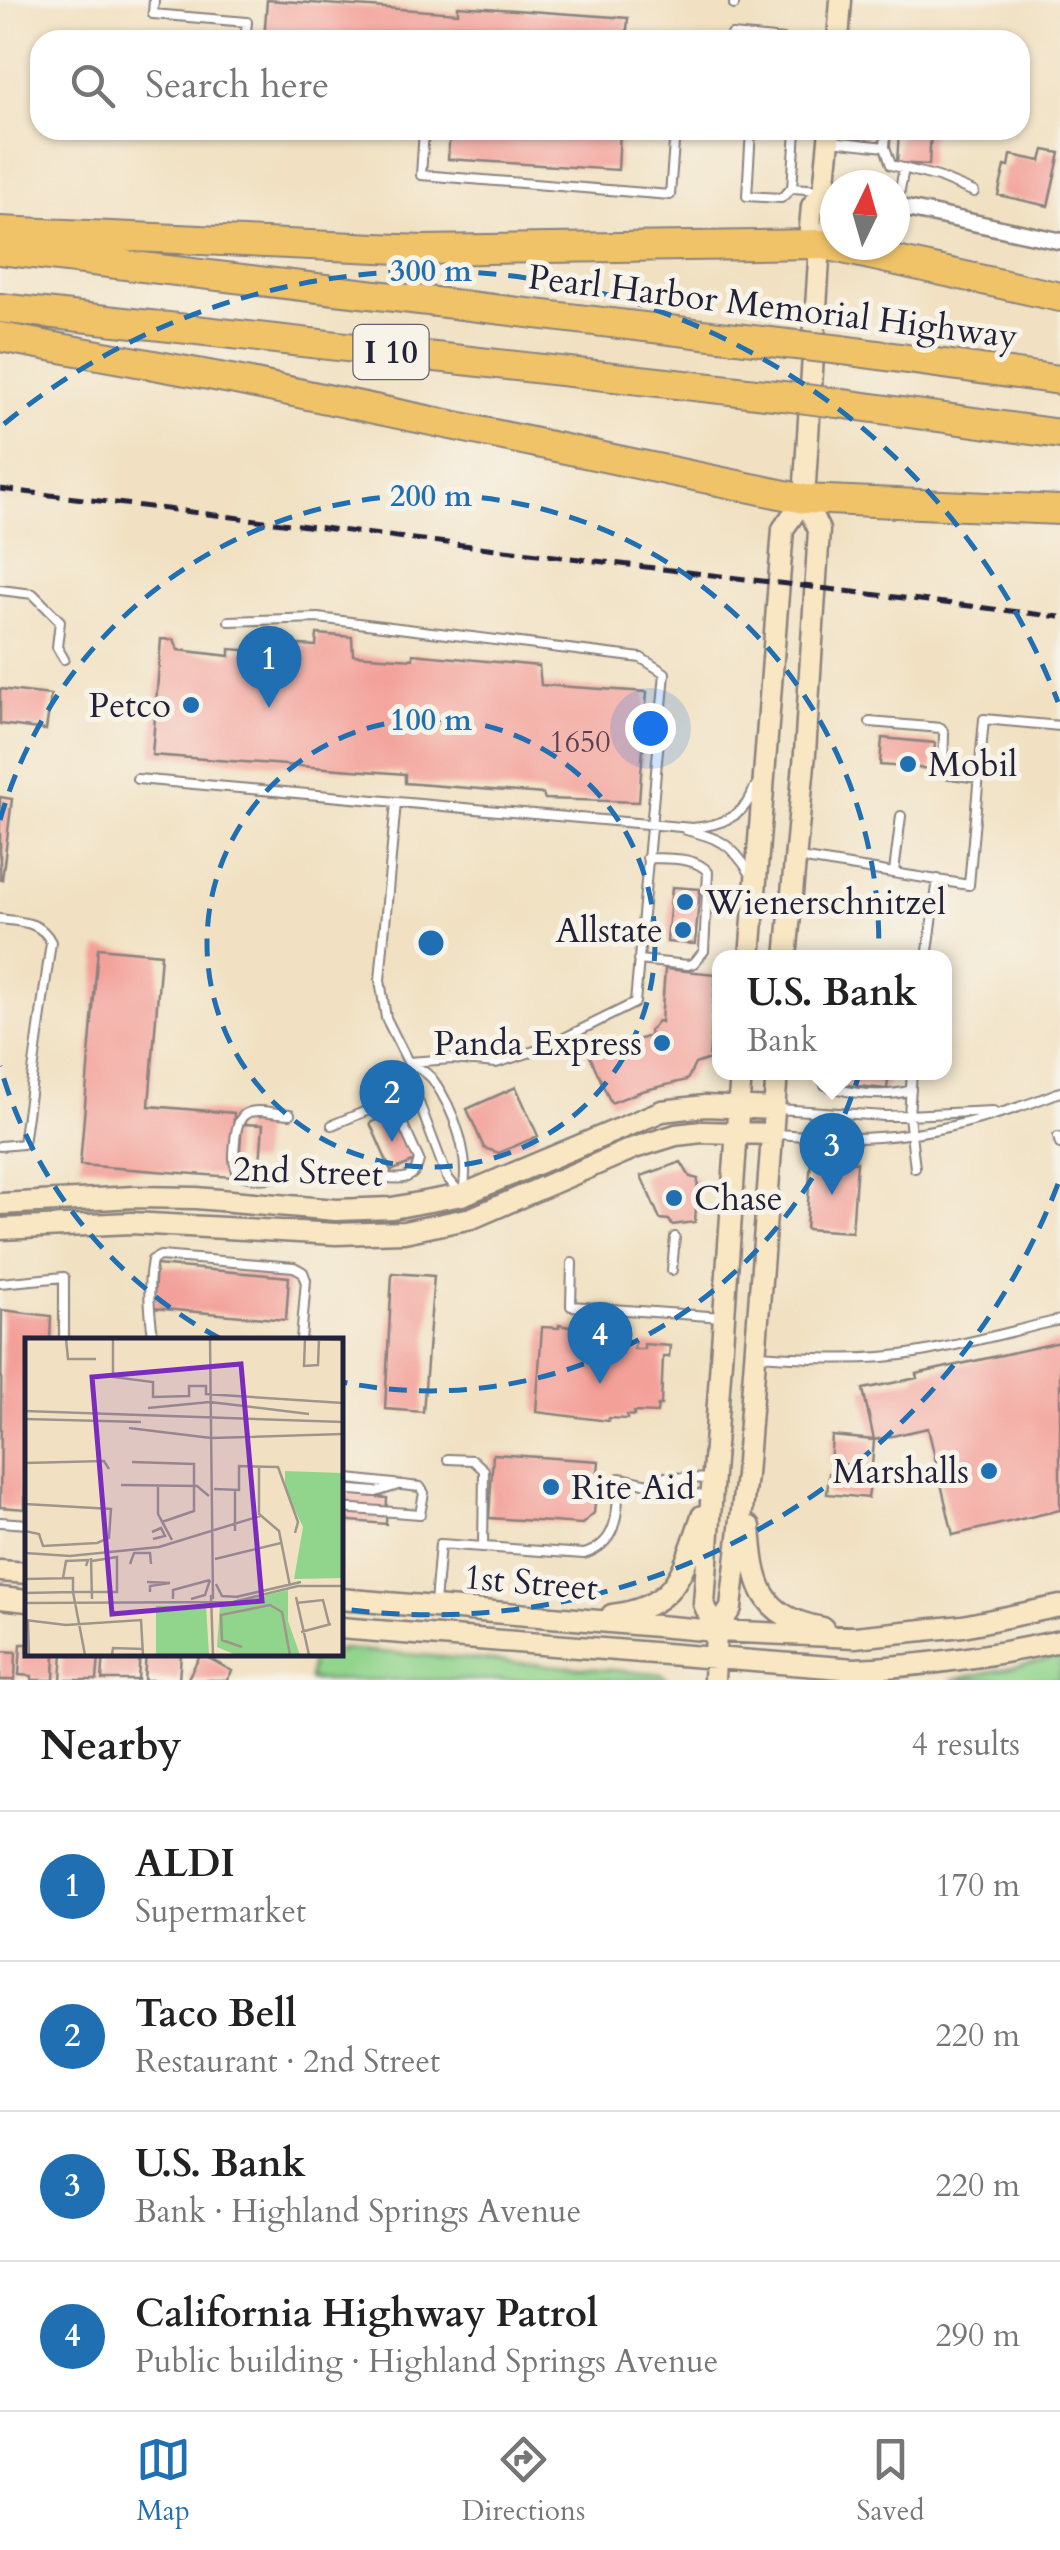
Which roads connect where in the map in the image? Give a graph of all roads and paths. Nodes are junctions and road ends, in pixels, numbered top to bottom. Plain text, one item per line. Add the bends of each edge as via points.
1 (154, 0) edge
2 (841, 0) edge
3 (247, 30) edge
4 (839, 30) edge
5 (423, 140) edge
6 (674, 140) edge
7 (750, 140) edge
8 (795, 140) edge
9 (829, 140) edge
10 (852, 140) edge
11 (885, 140) edge
12 (885, 147) junction
13 (904, 168) joint
14 (830, 170) edge
15 (792, 188) junction
16 (820, 191) edge
17 (974, 192) dead end
18 (910, 209) edge
19 (0, 231) edge
20 (1060, 240) edge
21 (820, 244) joint
22 (0, 250) edge
23 (894, 260) edge
24 (1060, 296) edge
25 (0, 308) edge
26 (0, 336) edge
27 (1060, 380) edge
28 (1060, 434) edge
29 (804, 499) junction
30 (1060, 510) edge
31 (0, 590) edge
32 (229, 621) dead end
33 (64, 659) dead end
34 (870, 722) dead end
35 (1060, 726) edge
36 (766, 754) junction
37 (978, 778) junction
38 (136, 779) dead end
39 (396, 802) junction
40 (902, 816) dead end
41 (652, 826) junction
42 (672, 827) junction
43 (647, 858) junction
44 (794, 858) junction
45 (894, 872) junction
46 (938, 880) junction
47 (753, 914) junction
48 (0, 919) edge
49 (751, 950) edge
50 (787, 950) edge
51 (928, 950) edge
52 (638, 960) junction
53 (408, 1062) junction
54 (740, 1080) edge
55 (776, 1080) edge
56 (823, 1080) edge
57 (912, 1080) edge
58 (911, 1090) junction
59 (1060, 1092) edge
60 (738, 1108) junction
61 (774, 1109) junction
62 (1003, 1110) junction
63 (290, 1114) dead end
64 (909, 1116) junction
65 (332, 1125) dead end
66 (736, 1133) junction
67 (772, 1134) junction
68 (910, 1134) junction
69 (0, 1146) edge
70 (915, 1168) dead end
71 (285, 1172) dead end
72 (328, 1175) dead end
73 (462, 1195) junction
74 (26, 1201) junction
75 (259, 1203) junction
76 (0, 1204) edge
77 (0, 1220) edge
78 (131, 1223) junction
79 (0, 1229) edge
80 (675, 1237) dead end
81 (572, 1262) dead end
82 (672, 1270) dead end
83 (0, 1284) edge
84 (722, 1317) junction
85 (1060, 1320) edge
86 (153, 1335) dead end
87 (64, 1338) edge
88 (301, 1338) edge
89 (755, 1355) junction
90 (448, 1459) dead end
91 (746, 1475) junction
92 (342, 1478) edge
93 (652, 1482) junction
94 (401, 1484) junction
95 (710, 1487) junction
96 (342, 1489) edge
97 (342, 1508) edge
98 (0, 1522) edge
99 (25, 1524) edge
100 (482, 1547) junction
101 (0, 1571) edge
102 (25, 1573) edge
103 (0, 1598) edge
104 (342, 1599) edge
105 (25, 1601) edge
106 (1060, 1606) edge
107 (435, 1607) junction
108 (562, 1618) junction
109 (342, 1628) edge
110 (716, 1631) junction
111 (899, 1635) junction
112 (1060, 1641) edge
113 (715, 1658) junction
114 (714, 1680) edge

1 - 3 lane via 153,14 247,22
2 - 4 street
5 - 6 lane via 420,175 670,194
7 - 15 lane via 747,196 781,198
8 - 15 lane
9 - 14 street
10 - 12 lane
11 - 12 lane
12 - 13 lane via 891,164
13 - 17 lane
15 - 16 lane
18 - 20 street
19 - 21 highway via 422,250
21 - 29 street
22 - 27 highway, Pearl Harbor Memorial Highway / I 10, bridge
23 - 24 highway
25 - 28 highway, I 10, bridge via 783,396
26 - 29 highway
29 - 30 highway
29 - 36 street via 783,529
29 - 44 street via 819,530
31 - 33 lane via 33,594 60,620 57,647
32 - 41 lane via 318,618 641,658 664,673
34 - 37 lane via 940,728 943,773
35 - 37 lane via 984,718
36 - 42 lane via 752,796 734,818 715,826
36 - 47 street
37 - 46 lane via 969,885
38 - 39 lane
39 - 41 lane
39 - 53 lane via 380,980 386,1018
40 - 45 lane
41 - 42 lane
41 - 43 lane
42 - 47 lane via 720,840 737,853 750,874
43 - 52 lane
43 - 52 lane via 694,862 708,872 704,951 688,965
44 - 45 lane
44 - 50 street
45 - 46 lane
46 - 51 lane
47 - 49 street
48 - 69 lane via 33,924 52,942 24,1144
52 - 53 lane via 634,1003 544,1048 496,1063
53 - 73 lane via 448,1178
53 - 73 lane via 432,1077 452,1114 468,1171
54 - 60 street
55 - 61 street
56 - 58 lane via 840,1090
57 - 58 lane
58 - 64 lane
59 - 62 lane
60 - 61 street, 2nd Street
60 - 66 street
60 - 73 street, 2nd Street via 662,1111
61 - 64 lane
61 - 67 street
62 - 64 lane
62 - 68 lane
63 - 71 lane via 249,1111 236,1122 233,1163 239,1174 276,1178
64 - 68 lane
65 - 72 lane via 386,1102 394,1105 419,1160 410,1176 396,1180
66 - 67 street, 2nd Street
66 - 78 street, 2nd Street via 688,1133 654,1142 472,1218 404,1232
66 - 84 street
67 - 68 lane
67 - 89 street
68 - 70 lane
73 - 75 street, 2nd Street via 370,1210
74 - 75 street, 2nd Street
74 - 76 street, 2nd Street
74 - 77 street via 18,1216
75 - 78 street via 212,1210 134,1208
78 - 79 street, 2nd Street
80 - 82 lane
81 - 84 lane via 571,1306
83 - 87 lane via 64,1277
84 - 95 street
85 - 89 lane via 897,1355
86 - 88 lane via 150,1270 160,1256 303,1272
89 - 91 street
90 - 100 lane via 473,1460 484,1470
91 - 110 street via 731,1608
91 - 111 street via 753,1573 767,1599 800,1623
92 - 94 lane
93 - 95 lane via 665,1477
93 - 95 lane via 680,1494
93 - 100 lane via 620,1478 616,1525 595,1550
94 - 96 lane via 376,1492
94 - 97 lane via 424,1493 420,1514
95 - 108 street via 682,1576 662,1598 632,1612
95 - 110 street via 704,1604
98 - 99 lane
100 - 107 lane via 440,1544
101 - 102 street
103 - 105 street
104 - 107 street, 1st Street
106 - 111 street
107 - 108 street, 1st Street
108 - 110 street, 1st Street
109 - 113 street, 1st Street
110 - 111 street, 1st Street
110 - 113 street
112 - 113 street, 1st Street via 915,1667
113 - 114 street

